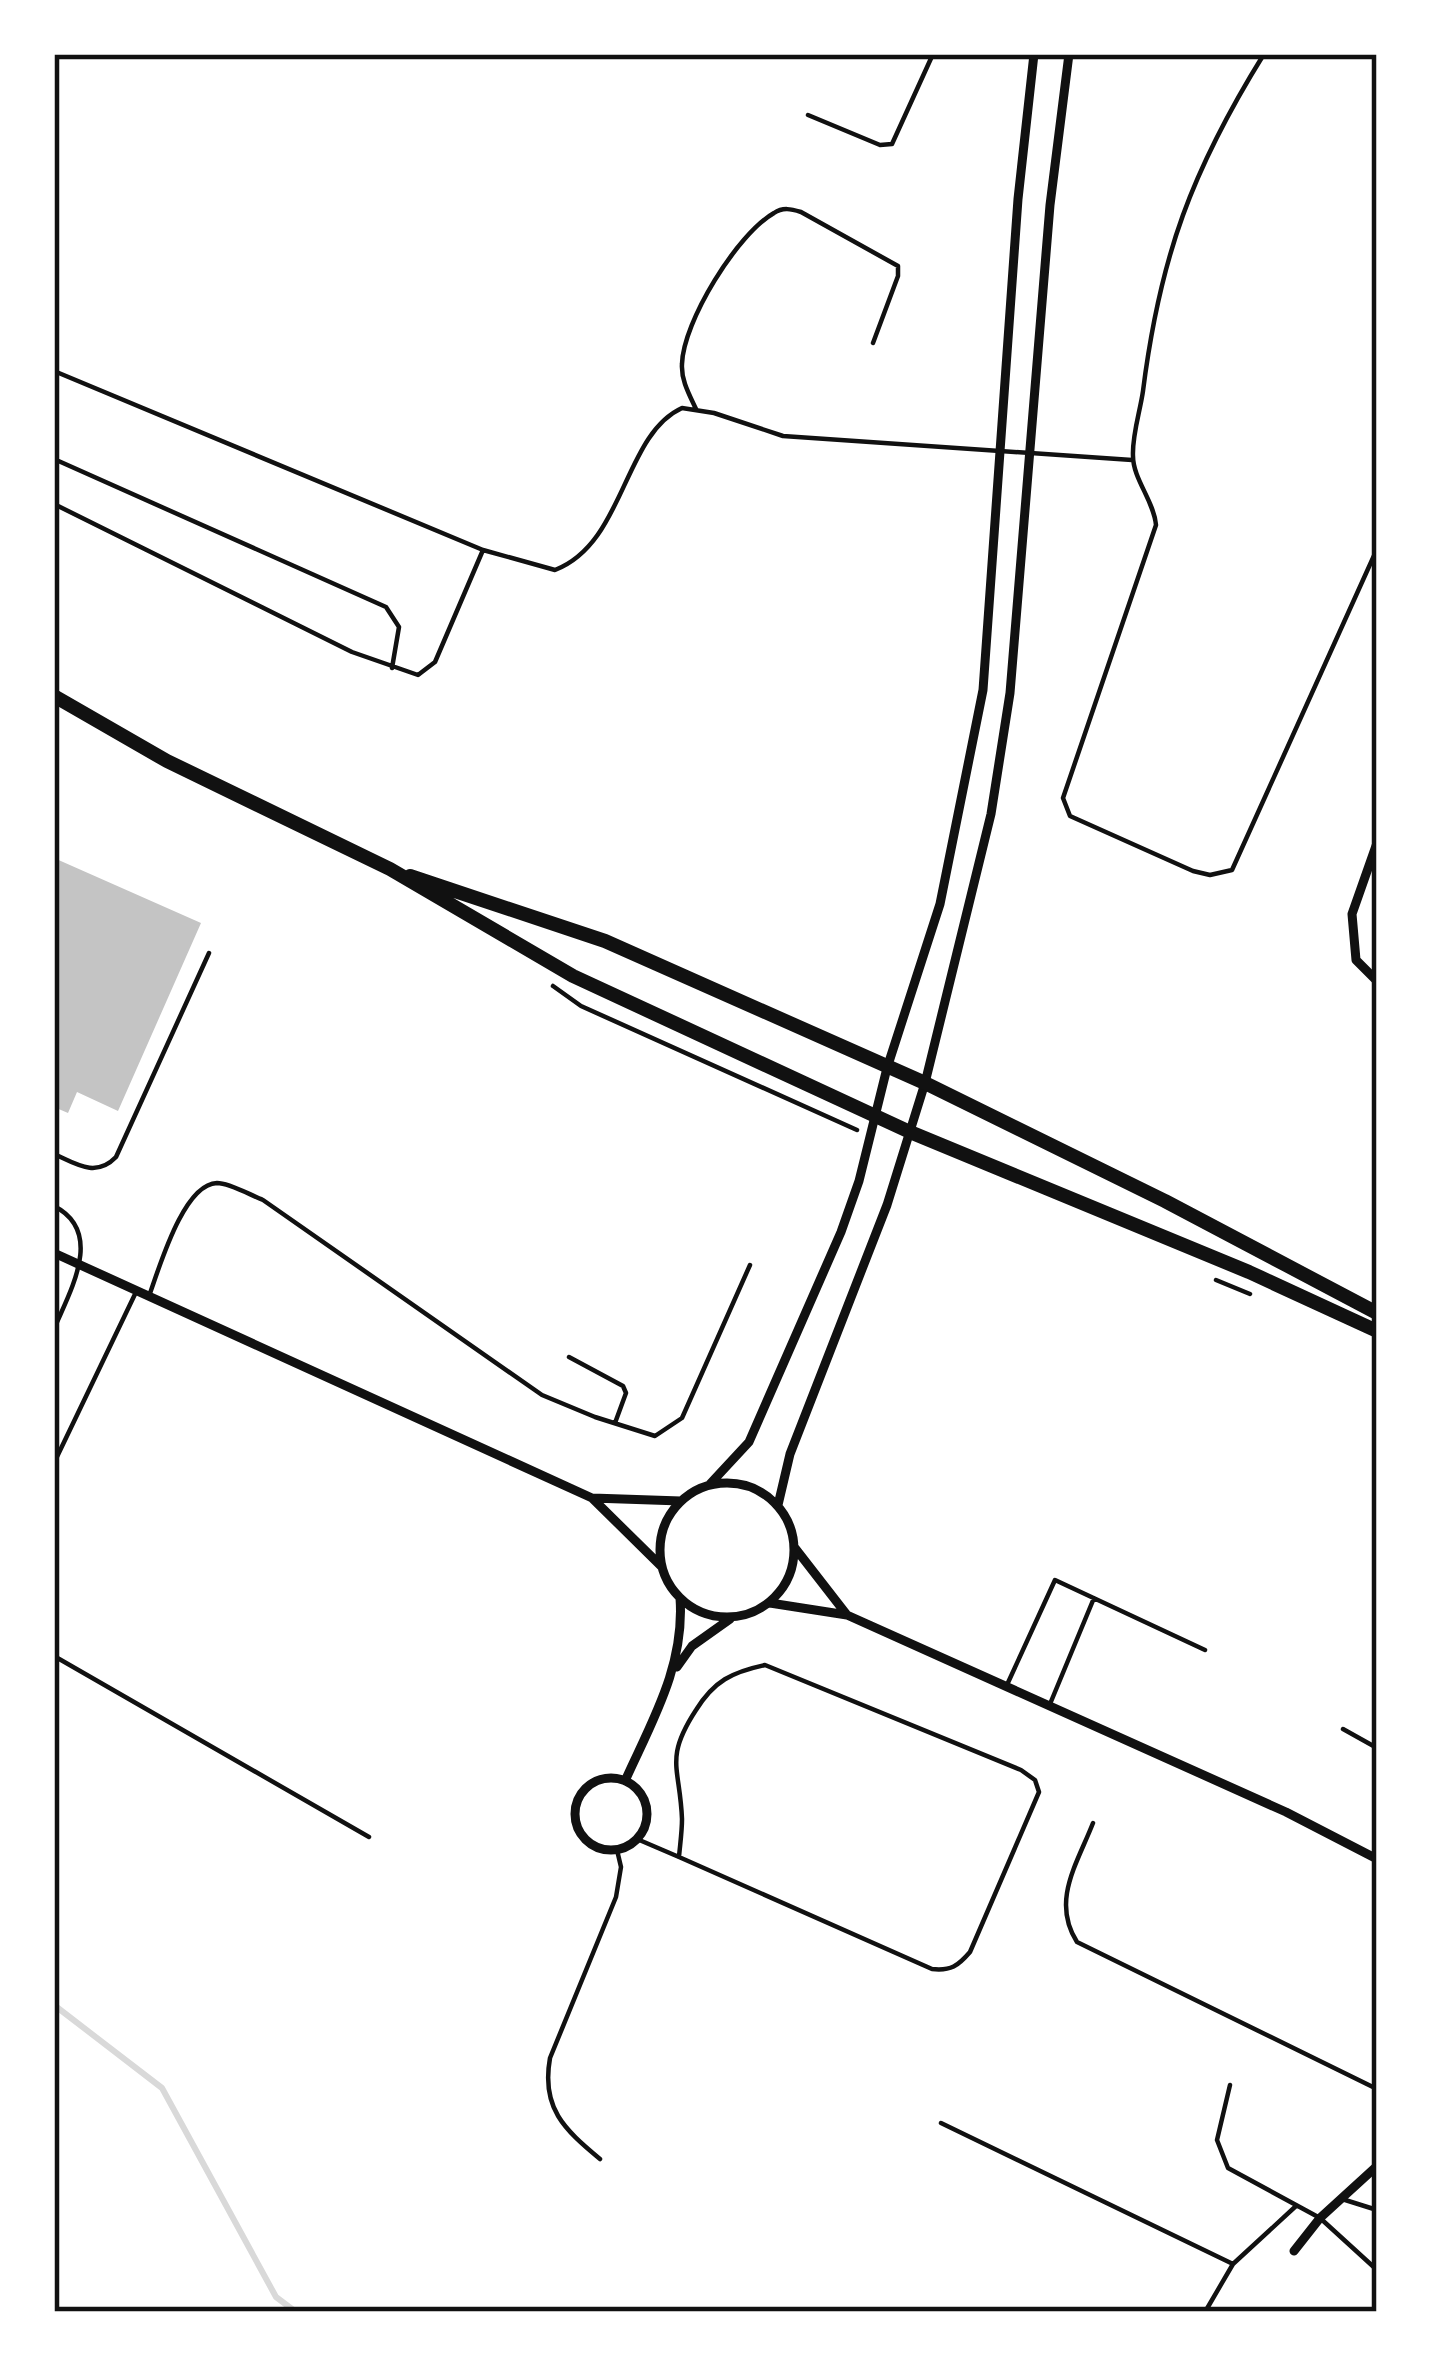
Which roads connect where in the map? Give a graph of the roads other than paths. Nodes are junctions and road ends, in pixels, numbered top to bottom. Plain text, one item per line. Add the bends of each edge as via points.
1 (933, 54) edge
2 (1034, 54) edge
3 (1069, 54) edge
4 (1264, 54) edge
5 (808, 115) dead end
6 (873, 343) dead end
7 (54, 371) edge
8 (696, 409) junction
9 (1000, 454) junction
10 (1030, 454) junction
11 (54, 459) edge
12 (1132, 460) junction
13 (54, 504) edge
14 (1377, 549) edge
15 (483, 550) junction
16 (392, 668) junction
17 (54, 696) edge
18 (1377, 843) edge
19 (390, 869) junction
20 (209, 953) dead end
21 (1377, 981) edge
22 (887, 1067) junction
23 (925, 1084) junction
24 (876, 1116) junction
25 (910, 1132) junction
26 (54, 1154) edge
27 (54, 1206) edge
28 (54, 1253) edge
29 (81, 1265) junction
30 (750, 1265) dead end
31 (137, 1290) junction
32 (148, 1296) junction
33 (1377, 1313) edge
34 (54, 1330) edge
35 (1377, 1330) edge
36 (569, 1357) dead end
37 (615, 1424) junction
38 (54, 1463) edge
39 (710, 1484) junction
40 (592, 1498) junction
41 (681, 1501) junction
42 (778, 1505) junction
43 (795, 1548) junction
44 (661, 1566) junction
45 (680, 1598) junction
46 (1094, 1598) junction
47 (770, 1603) junction
48 (847, 1615) junction
49 (733, 1618) junction
50 (1205, 1650) dead end
51 (54, 1656) edge
52 (674, 1672) junction
53 (1006, 1688) junction
54 (1049, 1706) junction
55 (1343, 1730) dead end
56 (1377, 1748) edge
57 (625, 1781) junction
58 (1093, 1823) dead end
59 (369, 1838) dead end
60 (637, 1839) junction
61 (617, 1850) junction
62 (679, 1857) junction
63 (1377, 1859) edge
64 (1230, 2085) dead end
65 (1377, 2089) edge
66 (941, 2123) dead end
67 (600, 2159) dead end
68 (1377, 2166) edge
69 (1342, 2199) junction
70 (1297, 2206) junction
71 (1377, 2210) edge
72 (1320, 2218) junction
73 (1294, 2251) dead end
74 (1233, 2264) junction
75 (1377, 2270) edge
76 (1204, 2312) edge

1 - 5 lane via 892,144
2 - 9 street
3 - 10 street
4 - 12 lane via 1195,179 1162,273
6 - 8 lane via 898,266 801,212 776,211 702,302 682,363
7 - 15 lane
8 - 9 lane via 783,436
8 - 15 lane via 682,408 658,425 579,558 540,569
9 - 10 lane
9 - 22 street via 972,755 940,904
10 - 12 lane
10 - 23 street via 991,814
11 - 16 lane via 386,607 399,627
12 - 14 lane via 1156,525 1064,808 1193,871 1224,875 1240,860
13 - 16 lane
15 - 16 lane via 435,662 418,676
17 - 19 main road
18 - 21 street via 1352,914 1356,960
19 - 22 main road via 604,941
19 - 24 main road via 573,976
20 - 26 lane via 116,1157 90,1169
22 - 23 main road
22 - 24 street
23 - 25 street
23 - 33 main road
24 - 25 main road
24 - 39 street via 842,1232 749,1442
25 - 35 main road
25 - 42 street
27 - 29 lane via 80,1234
28 - 29 street
29 - 31 street
29 - 34 lane
30 - 37 lane via 682,1418 655,1436
31 - 32 street
31 - 38 lane
32 - 37 lane via 187,1206 218,1183 263,1200 542,1394
32 - 40 street
36 - 37 lane via 623,1386
39 - 41 street
39 - 42 street via 747,1485
40 - 41 street
40 - 44 street
41 - 44 street via 663,1529
42 - 43 street
43 - 47 street via 784,1588
43 - 48 street
44 - 45 street
45 - 49 street
45 - 52 street
46 - 50 lane
46 - 53 lane via 1055,1580
46 - 54 lane
47 - 48 street
47 - 49 street
48 - 53 street
49 - 52 street via 692,1646
51 - 59 lane
52 - 57 street
53 - 54 street
54 - 63 street
55 - 56 lane
57 - 60 street via 646,1807
57 - 61 street via 590,1785 577,1805 585,1839
58 - 65 lane via 1066,1892 1063,1921 1077,1942
60 - 61 street
60 - 62 lane
61 - 67 lane via 616,1897 546,2083 571,2134
62 - 62 lane via 947,1970 970,1952 1040,1792 1022,1770 765,1665 710,1687 678,1737
64 - 70 lane via 1217,2140 1228,2168
66 - 74 lane
68 - 69 street
69 - 71 lane
69 - 72 street
70 - 72 lane
70 - 74 lane
72 - 73 street
72 - 75 lane
74 - 76 lane

